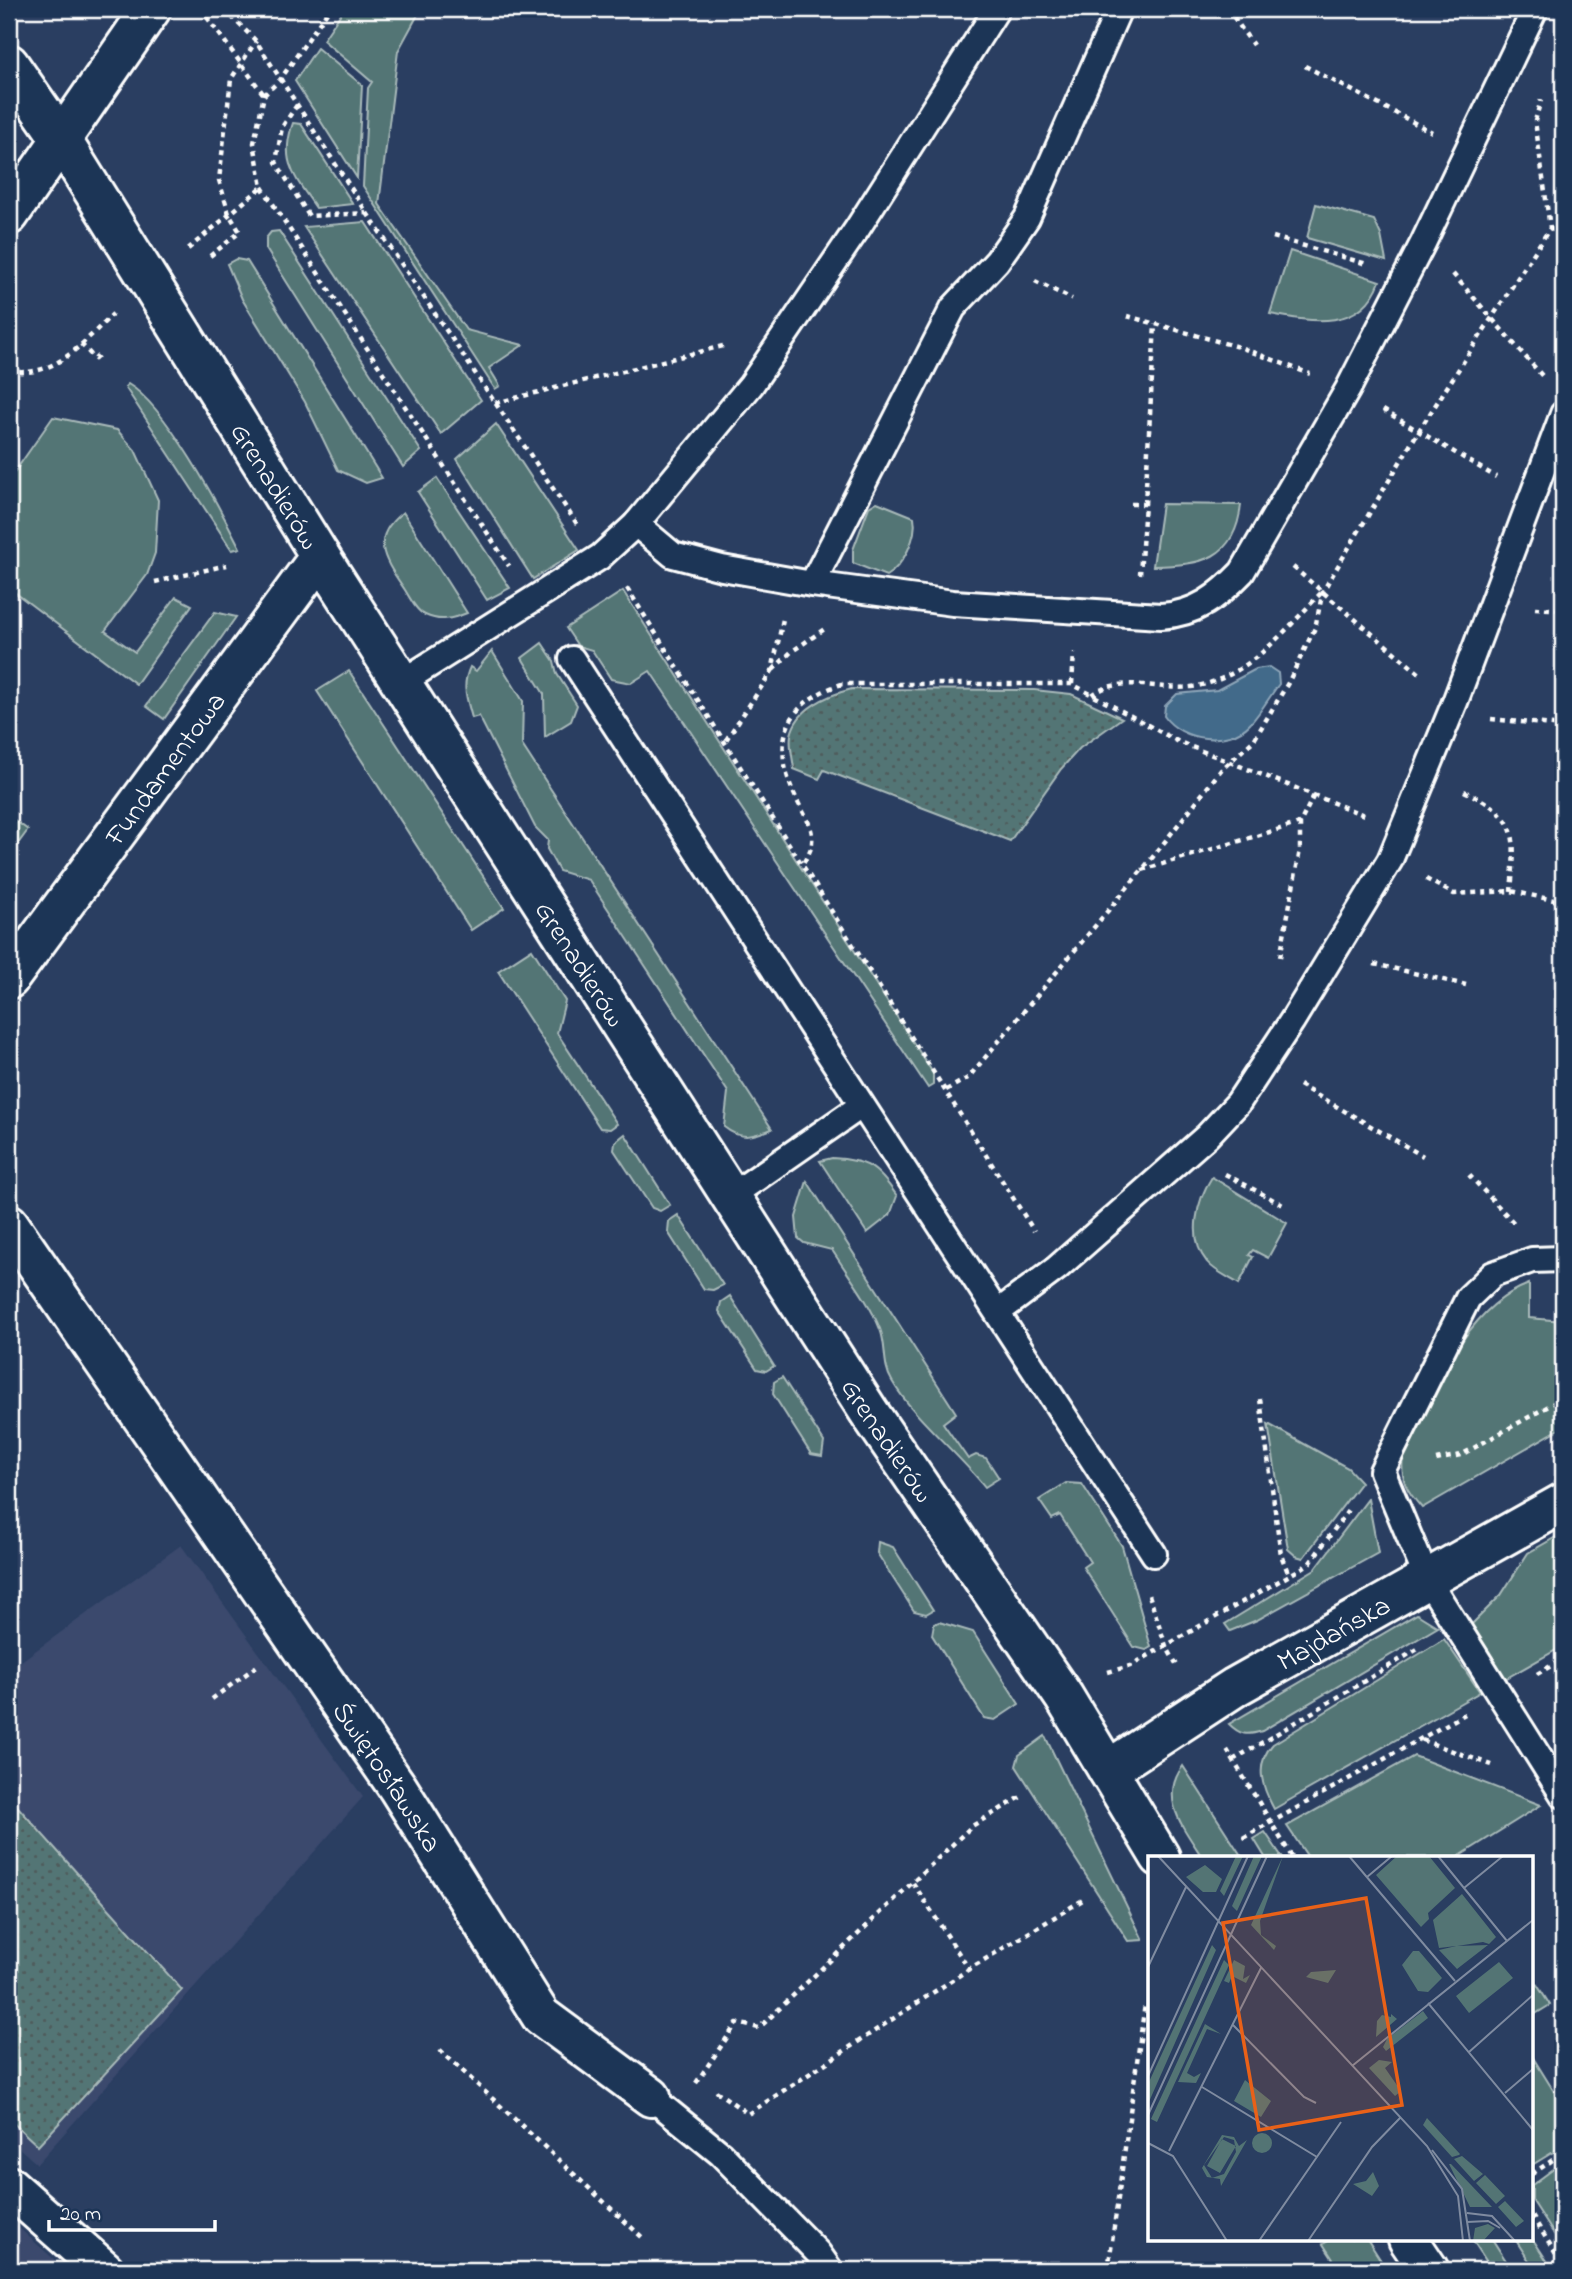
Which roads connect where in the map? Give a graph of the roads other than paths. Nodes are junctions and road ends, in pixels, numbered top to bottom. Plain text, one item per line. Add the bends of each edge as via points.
1 (151, 9) edge
2 (997, 9) edge
3 (1119, 9) edge
4 (1535, 9) edge
5 (9, 64) edge
6 (61, 139) junction
7 (9, 215) edge
8 (1563, 414) edge
9 (636, 524) junction
10 (320, 556) junction
11 (802, 582) junction
12 (572, 659) dead end
13 (402, 682) junction
14 (9, 979) edge
15 (861, 1106) junction
16 (731, 1196) junction
17 (9, 1224) edge
18 (1563, 1259) edge
19 (998, 1312) junction
20 (1563, 1503) edge
21 (1154, 1554) dead end
22 (1427, 1579) junction
23 (1108, 1770) junction
24 (1563, 1795) edge
25 (1159, 1856) edge
26 (663, 2106) joint
27 (9, 2186) edge
28 (1410, 2240) edge
29 (104, 2270) edge
30 (830, 2270) edge
31 (1429, 2270) edge

1 - 6 street
2 - 9 lane via 751,385
3 - 11 lane via 1027,218 997,261 953,308
4 - 11 lane via 1348,389 1262,543 1221,594 1178,615 1138,614 953,604
5 - 6 street, Grenadierów
6 - 7 street
6 - 10 street, Grenadierów
8 - 19 lane via 1453,708 1390,860 1292,1021 1238,1103 1188,1153 1057,1268
9 - 11 lane via 673,555 722,569
9 - 13 lane via 600,557
10 - 13 street, Grenadierów
10 - 14 street, Fundamentowa
12 - 15 lane
13 - 16 street, Grenadierów
15 - 16 lane
15 - 19 lane
16 - 23 street, Grenadierów
17 - 26 street, Świętosławska via 398,1788 541,2016
18 - 22 lane via 1532,1260 1493,1274 1468,1298 1382,1471
19 - 21 lane
20 - 22 street, Majdańska
22 - 23 street, Majdańska via 1235,1687
22 - 24 lane
23 - 25 street, Grenadierów
26 - 30 lane, Świętosławska via 721,2154
27 - 29 street
28 - 31 street

